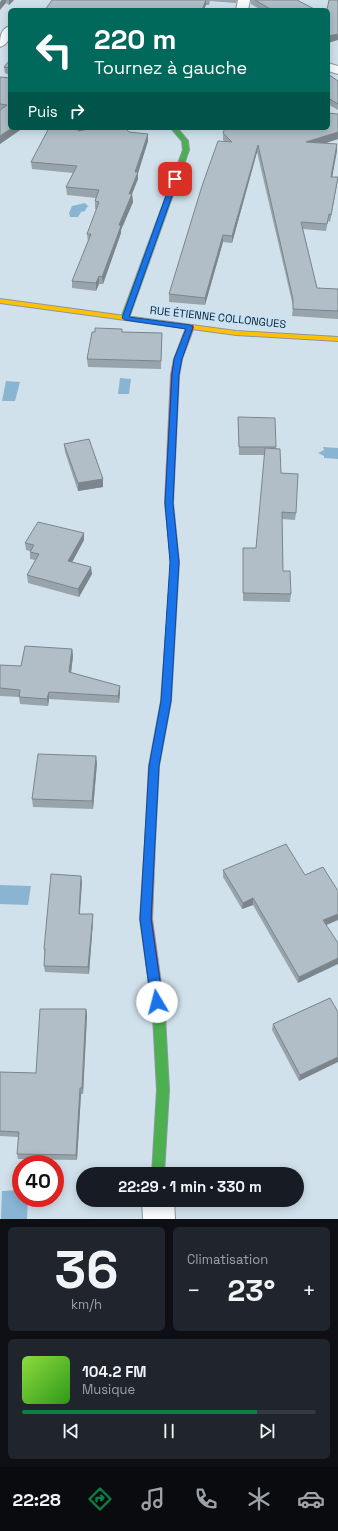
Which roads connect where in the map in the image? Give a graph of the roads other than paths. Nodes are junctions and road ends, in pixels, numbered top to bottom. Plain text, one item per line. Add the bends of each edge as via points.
1 (8, 26) edge
2 (0, 43) edge
3 (176, 130) edge
4 (0, 301) edge
5 (125, 318) junction
6 (190, 327) junction
7 (338, 339) edge
8 (158, 1167) edge
9 (158, 1207) edge
10 (159, 1219) edge

1 - 2 street
3 - 5 street via 185,142 186,150
4 - 5 street, RUE ÉTIENNE COLLONGUES
5 - 6 street, RUE ÉTIENNE COLLONGUES
6 - 7 street, RUE ÉTIENNE COLLONGUES via 259,335
6 - 8 street via 175,375 169,503 175,562 166,701 154,766 146,919 159,1016 163,1090
9 - 10 street

